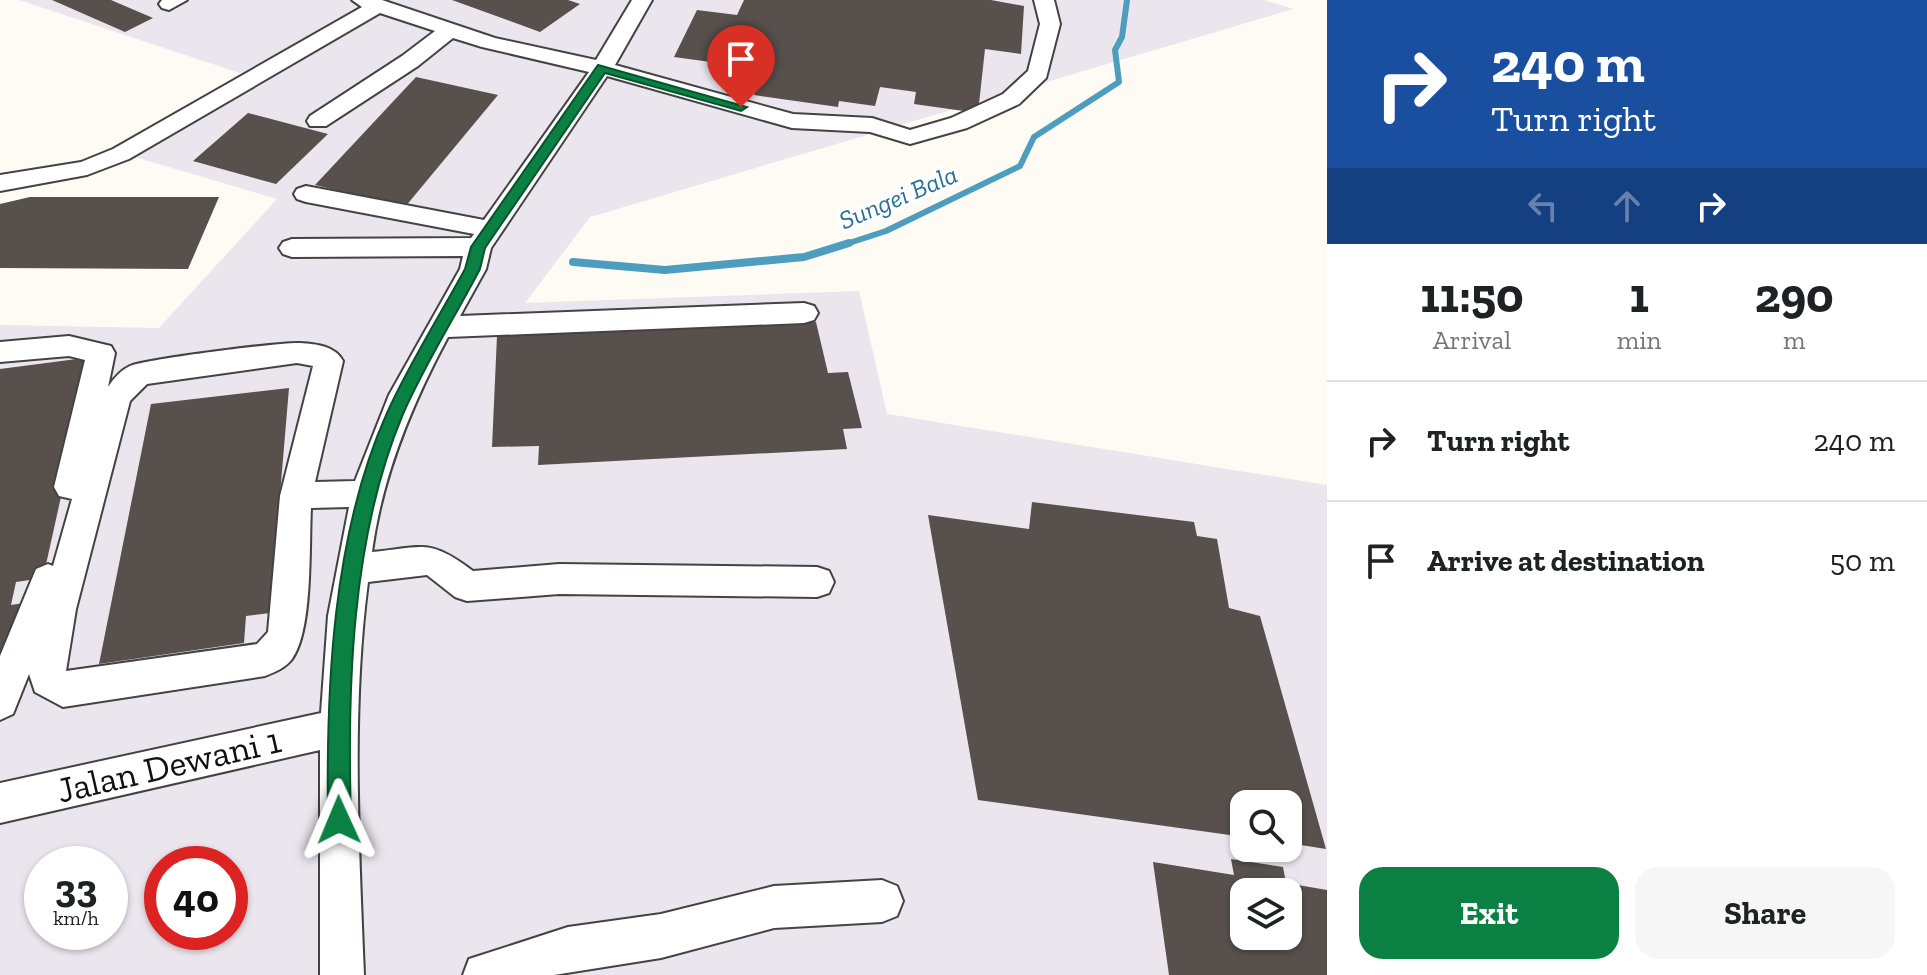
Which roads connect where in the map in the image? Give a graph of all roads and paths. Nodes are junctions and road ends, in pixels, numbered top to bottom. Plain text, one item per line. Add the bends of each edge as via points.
1 (642, 0) edge
2 (1044, 0) edge
3 (370, 3) edge
4 (448, 31) junction
5 (602, 68) junction
6 (318, 121) dead end
7 (0, 183) edge
8 (306, 194) dead end
9 (484, 238) junction
10 (292, 248) dead end
11 (804, 313) dead end
12 (441, 327) junction
13 (0, 352) edge
14 (369, 493) junction
15 (296, 496) junction
16 (352, 569) junction
17 (817, 582) dead end
18 (0, 702) edge
19 (338, 728) junction
20 (0, 803) edge
21 (882, 901) dead end
22 (342, 975) edge
23 (485, 975) edge

1 - 5 street
2 - 5 street via 1050,24 1038,73 1011,99 959,123 910,137 872,125 792,121
3 - 4 street
3 - 7 street via 121,154 87,168
4 - 5 street
4 - 6 street
5 - 9 street
8 - 9 street
9 - 10 street
9 - 12 street
11 - 12 street
12 - 14 street via 395,414
13 - 18 street via 69,346 101,353 46,588
14 - 15 street
14 - 16 street
15 - 15 street via 329,361 297,353 139,374 116,398 58,609 48,680 63,690 265,659 286,634
16 - 17 street via 433,560 467,586 559,579
16 - 19 street
19 - 20 street, Jalan Dewani 1
19 - 22 street
21 - 23 street via 774,907 661,936 568,949

